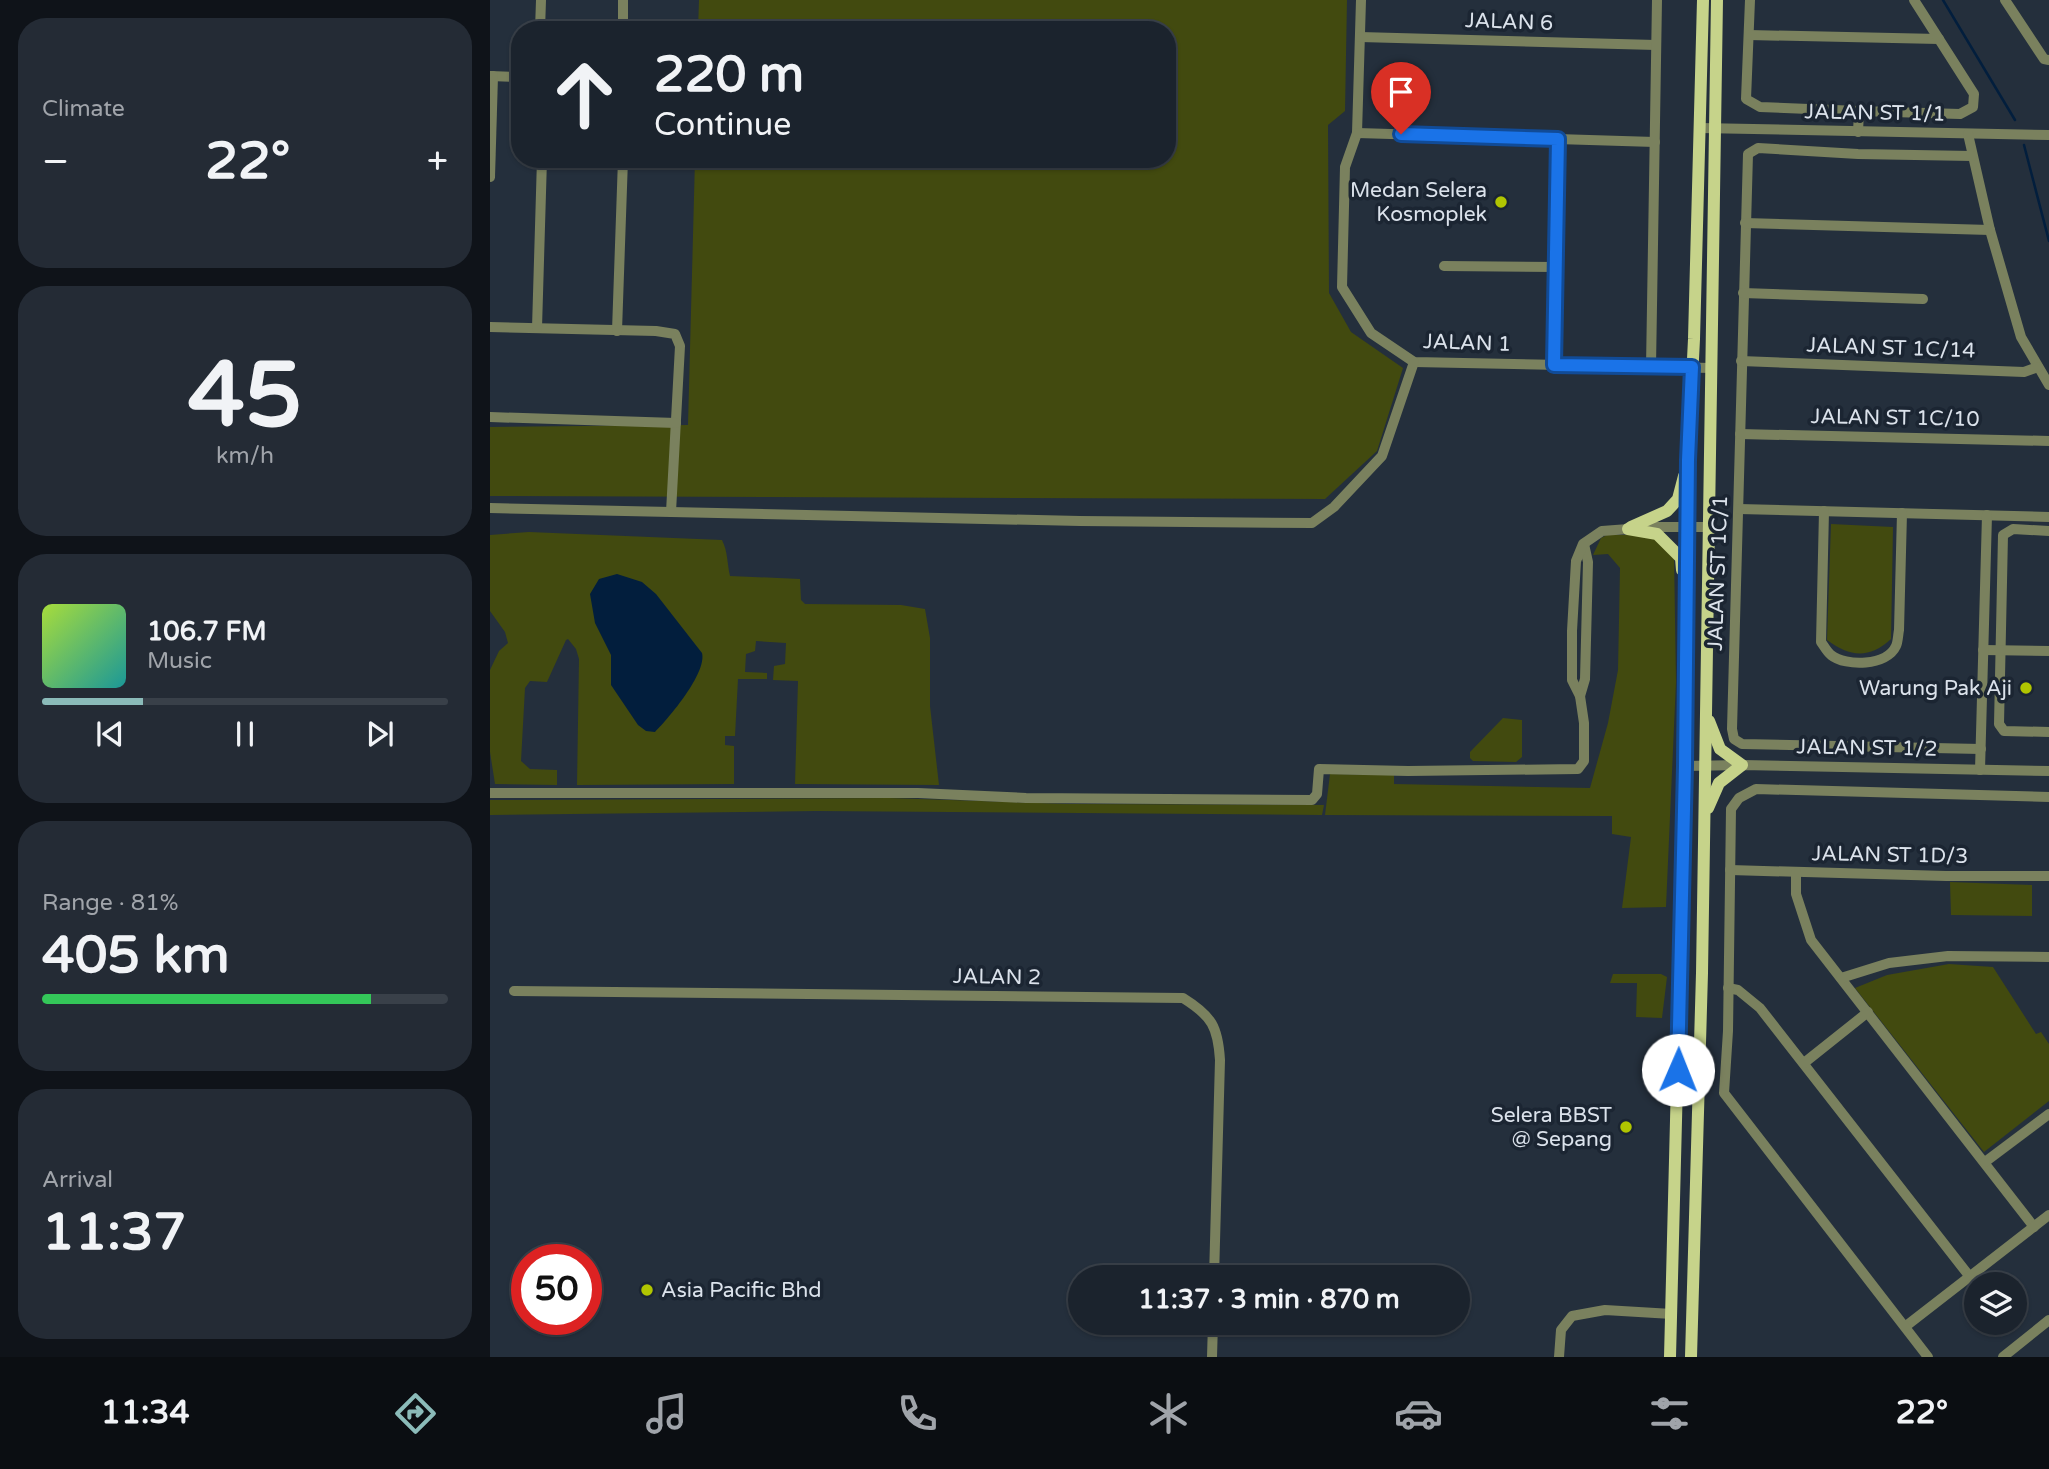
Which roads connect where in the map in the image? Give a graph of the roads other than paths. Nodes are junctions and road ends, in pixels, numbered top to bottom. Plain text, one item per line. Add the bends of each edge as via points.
1 (541, 0) edge
2 (623, 0) edge
3 (1362, 0) edge
4 (1657, 0) edge
5 (1703, 0) edge
6 (1717, 0) edge
7 (1750, 0) edge
8 (1914, 0) edge
9 (2005, 0) edge
10 (540, 21) edge
11 (623, 21) edge
12 (1749, 35) junction
13 (1360, 37) junction
14 (1939, 39) junction
15 (1656, 45) junction
16 (2049, 60) edge
17 (491, 76) edge
18 (511, 77) edge
19 (1859, 111) junction
20 (1700, 128) junction
21 (1716, 129) junction
22 (1858, 132) junction
23 (1357, 133) junction
24 (1968, 134) junction
25 (2049, 135) edge
26 (1558, 139) junction
27 (1655, 142) junction
28 (1972, 156) junction
29 (490, 163) edge
30 (542, 168) edge
31 (623, 168) edge
32 (490, 177) edge
33 (1745, 223) junction
34 (1990, 230) junction
35 (1444, 266) dead end
36 (1556, 267) junction
37 (1743, 293) junction
38 (1923, 299) dead end
39 (490, 327) edge
40 (537, 328) junction
41 (617, 331) junction
42 (1741, 361) junction
43 (1414, 362) junction
44 (1554, 365) junction
45 (1651, 367) junction
46 (1692, 367) junction
47 (2038, 367) junction
48 (1712, 368) junction
49 (2049, 385) edge
50 (490, 417) edge
51 (676, 423) junction
52 (1740, 435) junction
53 (2049, 441) edge
54 (1688, 460) junction
55 (490, 508) edge
56 (1739, 509) junction
57 (1824, 511) junction
58 (671, 512) junction
59 (1902, 513) junction
60 (1987, 515) junction
61 (2049, 517) edge
62 (1689, 527) junction
63 (1709, 527) junction
64 (1628, 529) junction
65 (2049, 531) edge
66 (1686, 643) junction
67 (1983, 650) junction
68 (2001, 650) junction
69 (2049, 651) edge
70 (1704, 704) junction
71 (2049, 732) edge
72 (1981, 749) junction
73 (1742, 765) junction
74 (1685, 766) junction
75 (1705, 766) junction
76 (1980, 770) junction
77 (2049, 771) edge
78 (490, 793) edge
79 (2049, 797) edge
80 (1704, 822) junction
81 (1730, 870) junction
82 (1796, 872) junction
83 (2049, 876) edge
84 (2049, 957) edge
85 (1841, 978) junction
86 (1728, 988) junction
87 (514, 991) dead end
88 (1868, 1012) junction
89 (1804, 1063) junction
90 (2049, 1114) edge
91 (1985, 1162) junction
92 (2049, 1215) edge
93 (2034, 1227) junction
94 (1214, 1265) edge
95 (1966, 1272) edge
96 (1976, 1272) edge
97 (1964, 1282) edge
98 (1672, 1314) junction
99 (2049, 1320) edge
100 (1906, 1326) junction
101 (1213, 1335) edge
102 (1212, 1357) edge
103 (1559, 1357) edge
104 (1670, 1357) edge
105 (1691, 1357) edge
106 (1928, 1357) edge
107 (2003, 1357) edge

1 - 10 street
2 - 11 street
3 - 13 street, JALAN 1
4 - 15 street
5 - 20 main road
6 - 21 main road
7 - 12 street
8 - 14 street
9 - 16 street
12 - 14 street
12 - 19 street via 1746,99 1760,107
13 - 15 street, JALAN 6
13 - 23 street, JALAN 1
14 - 19 street via 1974,94 1973,107 1960,114
15 - 27 street
17 - 18 street
17 - 29 street
19 - 22 street
20 - 21 street, JALAN ST 1/1
20 - 46 main road
21 - 22 street, JALAN ST 1/1
21 - 48 main road
22 - 24 street, JALAN ST 1/1
23 - 26 street
23 - 43 street, JALAN 1 via 1348,157 1342,287 1371,332
24 - 25 street, JALAN ST 1/1
24 - 28 street
26 - 27 street
26 - 36 street
27 - 45 street
28 - 33 street, JALAN ST 1C/1 via 1758,148 1746,159
28 - 34 street
29 - 32 street
30 - 40 street
31 - 41 street
33 - 34 street
33 - 37 street, JALAN ST 1C/1
34 - 47 street via 2021,337
35 - 36 street
36 - 44 street
37 - 38 street
37 - 42 street, JALAN ST 1C/1
39 - 40 street
40 - 41 street
41 - 51 street via 675,334 680,345
42 - 47 street, JALAN ST 1C/14 via 2024,372
42 - 52 street, JALAN ST 1C/1
43 - 44 street, JALAN 1
43 - 58 street via 1382,456 1334,507 1312,523
44 - 45 street, JALAN 1
45 - 46 street, JALAN 1
46 - 48 street, JALAN 1
46 - 54 main road
47 - 49 street
48 - 63 main road
50 - 51 street
51 - 58 street
52 - 53 street, JALAN ST 1C/10
52 - 56 street, JALAN ST 1C/1
54 - 62 main road
54 - 64 main road via 1678,499 1667,511
55 - 58 street
56 - 57 street
56 - 72 street, JALAN ST 1C/1 via 1734,739 1742,744
57 - 59 street
57 - 59 street via 1821,642 1839,660 1857,662 1874,662 1896,648
59 - 60 street
60 - 61 street
60 - 67 street
62 - 63 street
62 - 64 street
62 - 66 main road
63 - 70 main road
64 - 66 main road via 1657,534 1681,558
64 - 78 street via 1602,531 1583,544 1576,561 1572,680 1584,723 1584,761 1578,769 1319,769 1317,794 1312,800 1026,798 906,792
65 - 68 street via 2013,529 2003,535
66 - 74 main road
67 - 68 street
67 - 72 street
68 - 69 street
68 - 71 street via 1999,724 2004,731
70 - 73 main road via 1720,749
70 - 75 main road
72 - 76 street
73 - 75 street, JALAN ST 1/2
73 - 76 street, JALAN ST 1/2
73 - 80 main road via 1719,783
74 - 75 street, JALAN ST 1/2
74 - 98 main road
75 - 80 main road
76 - 77 street, JALAN ST 1/2
79 - 81 street via 1756,789 1731,809
80 - 105 main road
81 - 82 street, JALAN ST 1D/3
81 - 86 street
82 - 83 street, JALAN ST 1D/3
82 - 85 street via 1796,894 1811,940
84 - 85 street via 1948,956 1889,963
85 - 88 street
86 - 89 street via 1738,990 1760,1008
86 - 100 street via 1724,1093
87 - 94 street, JALAN 2 via 1183,998 1200,1009 1219,1033
88 - 89 street
88 - 91 street
89 - 95 street
90 - 91 street
91 - 93 street
92 - 93 street
93 - 96 street
97 - 100 street
98 - 103 street via 1605,1310 1572,1316 1561,1330
98 - 104 main road
99 - 107 street
100 - 106 street
101 - 102 street

